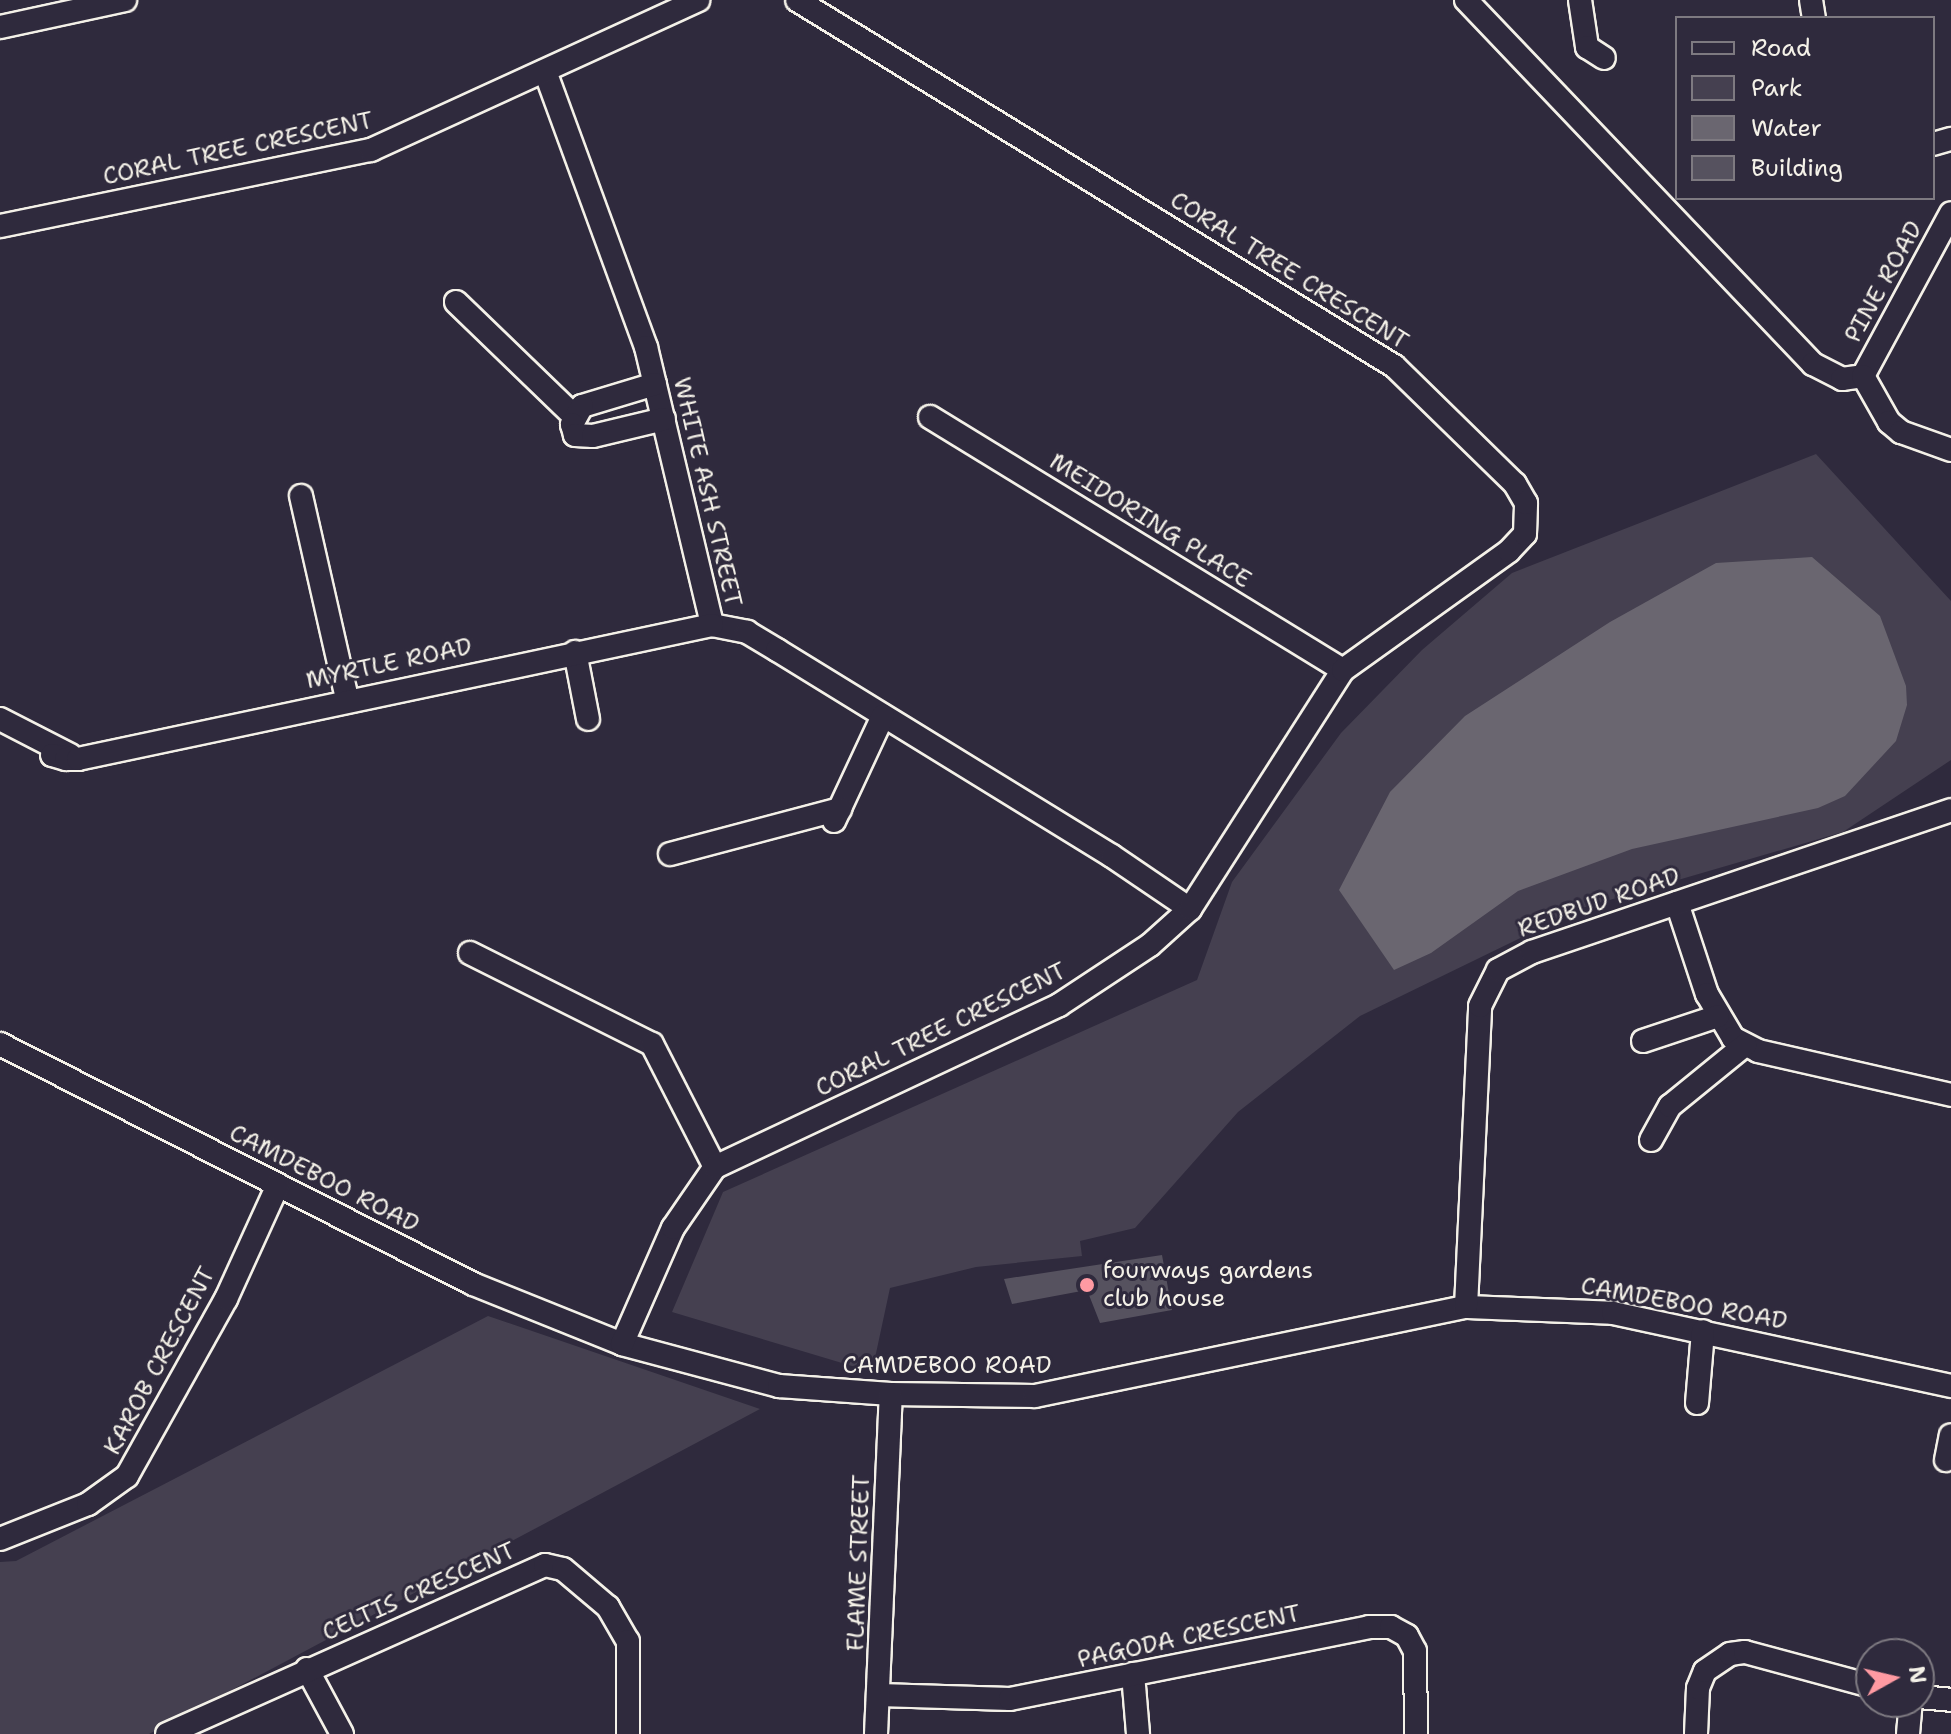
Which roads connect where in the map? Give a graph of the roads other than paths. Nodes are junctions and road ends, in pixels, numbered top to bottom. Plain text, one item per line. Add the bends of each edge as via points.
1 (125, 0) edge
2 (698, 0) edge
3 (797, 0) edge
4 (1466, 0) edge
5 (1580, 0) edge
6 (0, 27) edge
7 (1604, 58) dead end
8 (545, 71) junction
9 (1951, 213) edge
10 (0, 226) edge
11 (456, 302) dead end
12 (1863, 376) junction
13 (655, 384) junction
14 (573, 415) junction
15 (930, 417) dead end
16 (664, 419) junction
17 (1951, 450) edge
18 (301, 496) dead end
19 (712, 625) junction
20 (575, 652) junction
21 (1343, 670) junction
22 (347, 699) junction
23 (883, 716) junction
24 (0, 719) edge
25 (588, 719) dead end
26 (1951, 810) edge
27 (670, 854) dead end
28 (1677, 903) junction
29 (1190, 909) junction
30 (470, 953) dead end
31 (1718, 1016) junction
32 (1643, 1041) dead end
33 (0, 1044) edge
34 (1745, 1045) junction
35 (1951, 1095) edge
36 (1651, 1140) dead end
37 (715, 1167) junction
38 (278, 1185) junction
39 (1466, 1307) junction
40 (1703, 1331) junction
41 (622, 1344) junction
42 (1951, 1386) edge
43 (891, 1394) junction
44 (1697, 1403) dead end
45 (1951, 1435) edge
46 (1946, 1460) dead end
47 (0, 1539) edge
48 (307, 1669) junction
49 (1133, 1674) junction
50 (1855, 1682) edge
51 (879, 1695) junction
52 (167, 1734) edge
53 (342, 1734) edge
54 (628, 1734) edge
55 (876, 1734) edge
56 (1138, 1734) edge
57 (1416, 1734) edge
58 (1696, 1734) edge

1 - 6 street
2 - 8 street, CORAL TREE CRESCENT
3 - 21 street, CORAL TREE CRESCENT via 1394,366 1515,484 1526,503 1525,534 1509,551
4 - 12 street via 1813,364 1842,379
5 - 7 street via 1587,47
8 - 10 street, CORAL TREE CRESCENT via 371,150
8 - 13 street, WHITE ASH STREET via 614,254
9 - 12 street, PINE ROAD
11 - 14 street
12 - 17 street via 1889,422 1901,432
13 - 14 street via 582,406
13 - 16 street, WHITE ASH STREET
14 - 16 street via 575,435 586,437
15 - 21 street, MEIDORING PLACE
16 - 19 street, WHITE ASH STREET
18 - 22 street
19 - 20 street, MYRTLE ROAD
19 - 23 street, WHITE ASH STREET via 747,632
20 - 22 street, MYRTLE ROAD
20 - 25 street
21 - 29 street, CORAL TREE CRESCENT
22 - 24 street, MYRTLE ROAD via 78,759
23 - 27 street via 837,815
23 - 29 street, WHITE ASH STREET
26 - 28 street, REDBUD ROAD
28 - 31 street
28 - 39 street, REDBUD ROAD via 1512,961 1486,987 1480,1006
29 - 37 street, CORAL TREE CRESCENT via 1150,945 1059,1005
30 - 37 street via 652,1044
31 - 32 street
31 - 34 street
33 - 38 street, CAMDEBOO ROAD
34 - 35 street
34 - 36 street via 1670,1106
37 - 41 street via 673,1228
38 - 41 street, CAMDEBOO ROAD via 473,1284
38 - 47 street, KAROB CRESCENT via 226,1299 127,1476 88,1504
39 - 40 street, CAMDEBOO ROAD via 1613,1313
39 - 43 street, CAMDEBOO ROAD via 1364,1324 1070,1391
40 - 42 street, CAMDEBOO ROAD
40 - 44 street
41 - 43 street, CAMDEBOO ROAD via 779,1386
43 - 51 street, FLAME STREET
45 - 46 street
48 - 52 street, CELTIS CRESCENT
48 - 53 street
48 - 54 street, CELTIS CRESCENT via 545,1565 563,1569 608,1607 628,1641
49 - 51 street, PAGODA CRESCENT via 1010,1699
49 - 56 street
49 - 57 street, PAGODA CRESCENT via 1391,1627 1407,1636 1415,1651
50 - 58 street via 1745,1652 1730,1654 1705,1671 1698,1688
51 - 55 street, FLAME STREET

